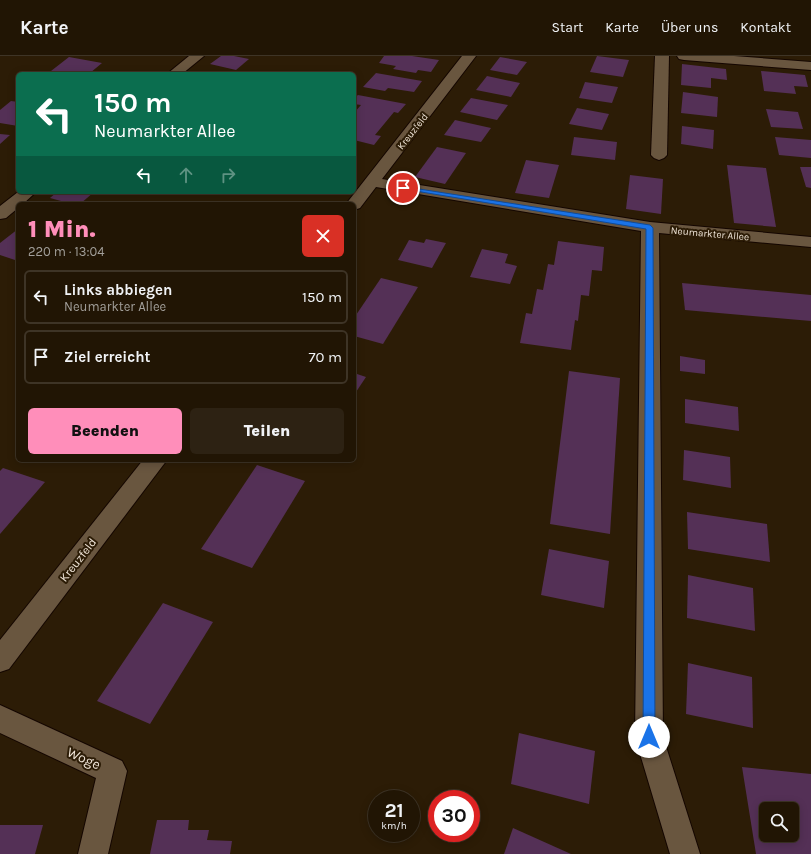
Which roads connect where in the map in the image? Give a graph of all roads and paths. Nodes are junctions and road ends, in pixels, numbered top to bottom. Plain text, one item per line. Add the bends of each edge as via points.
1 (197, 56) edge
2 (469, 56) edge
3 (662, 56) edge
4 (684, 56) edge
5 (771, 59) edge
6 (811, 66) edge
7 (177, 72) edge
8 (659, 155) dead end
9 (372, 182) junction
10 (25, 194) edge
11 (356, 202) edge
12 (0, 214) edge
13 (650, 228) junction
14 (811, 242) edge
15 (154, 462) edge
16 (0, 660) edge
17 (0, 719) edge
18 (93, 854) edge
19 (685, 854) edge

1 - 7 street
2 - 9 street, Kreuzfeld
3 - 8 street
4 - 5 street
5 - 6 street
9 - 11 street, Kreuzfeld
9 - 13 street, Neumarkter Allee
10 - 12 street
13 - 14 street, Neumarkter Allee
13 - 19 street via 649,737
15 - 16 street, Kreuzfeld
17 - 18 street, Woge via 112,771

